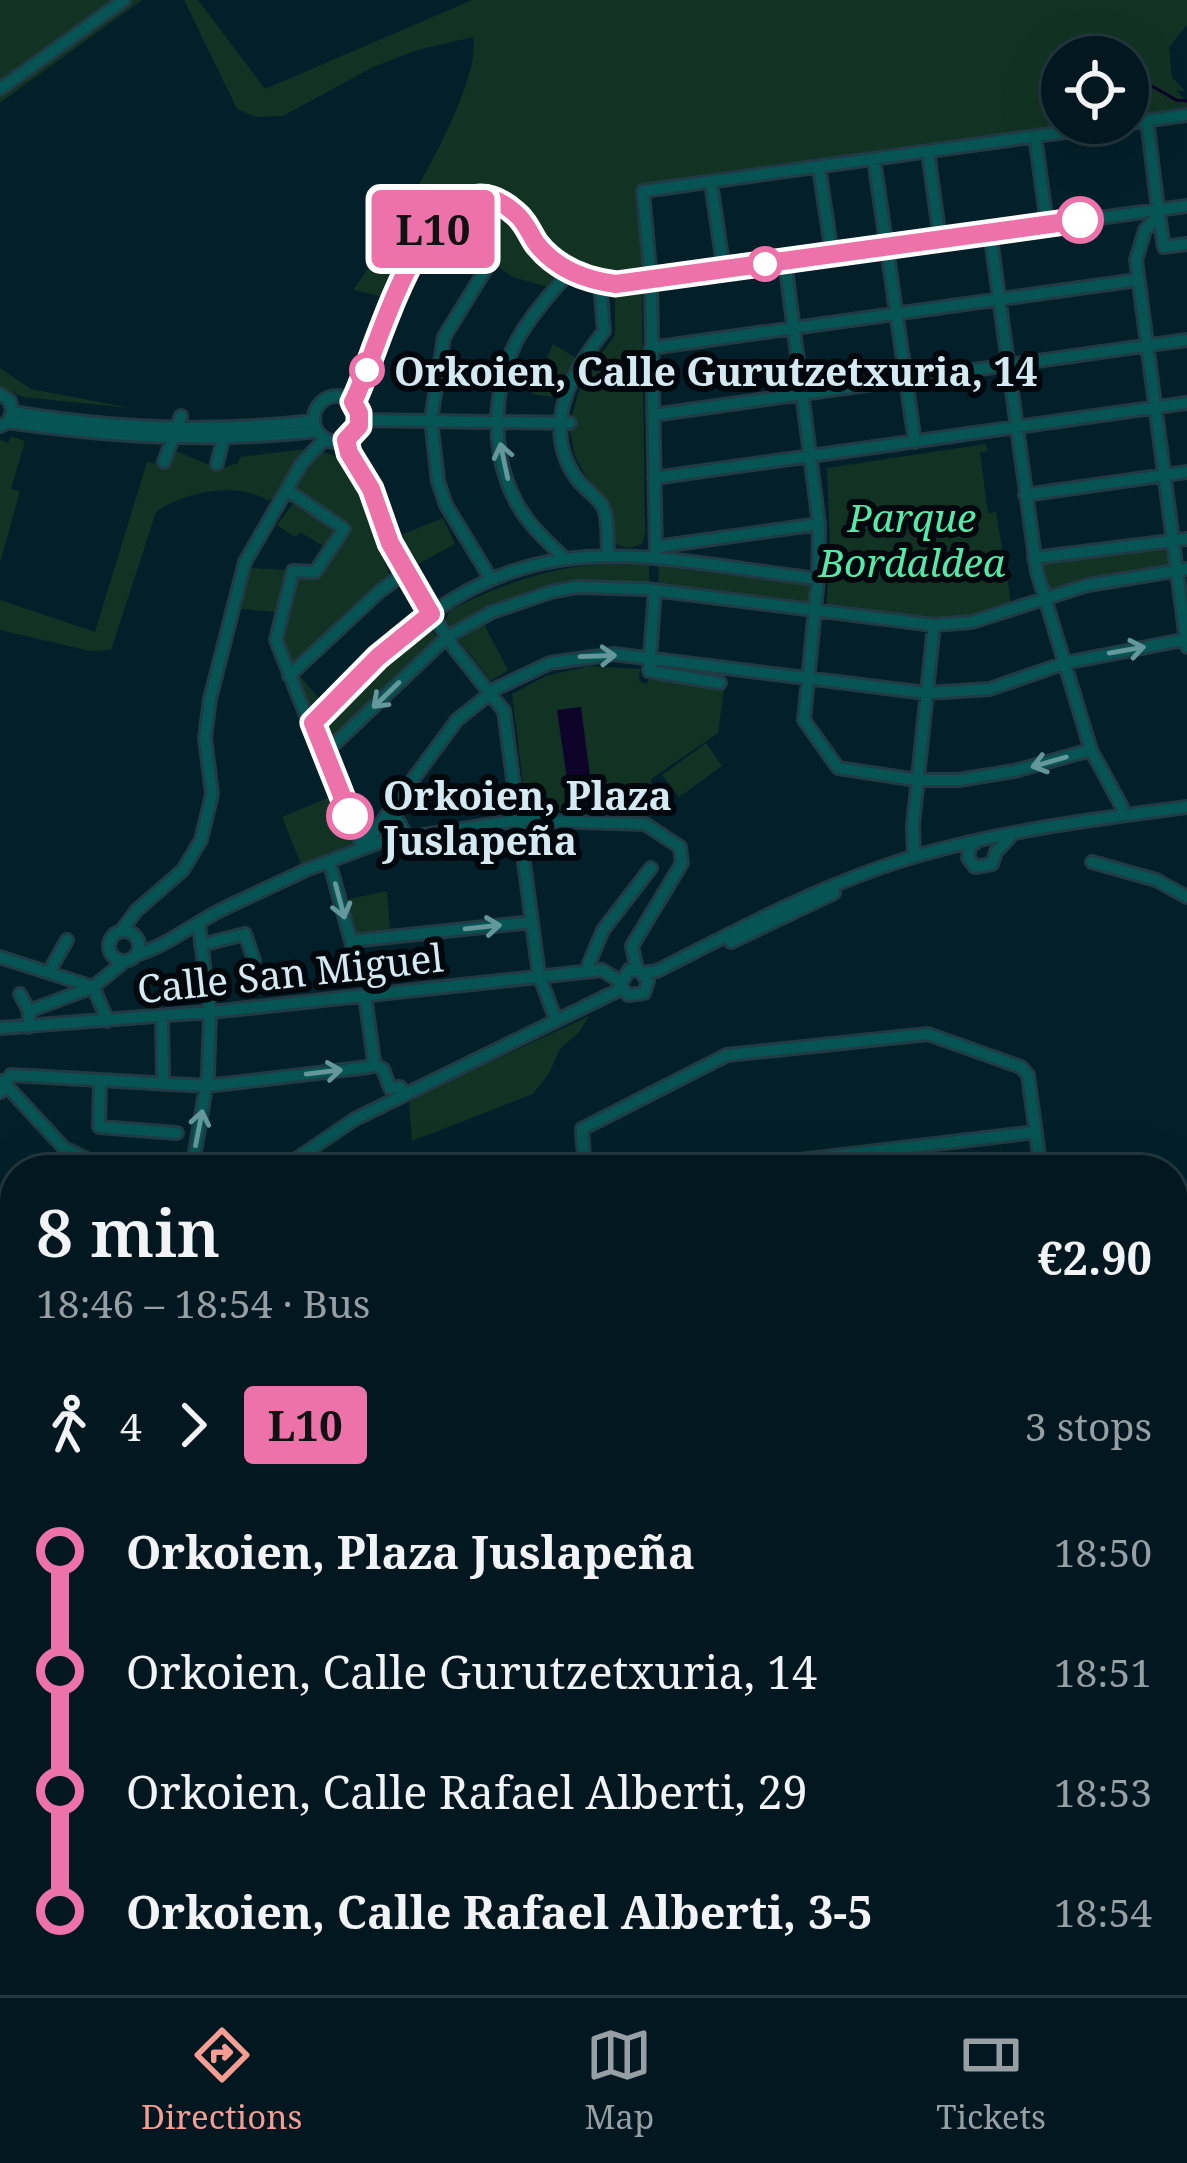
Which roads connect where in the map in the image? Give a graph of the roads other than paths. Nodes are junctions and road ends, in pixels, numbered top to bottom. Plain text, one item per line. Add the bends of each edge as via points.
1 (124, 0) edge
2 (0, 89) edge
3 (1187, 115) edge
4 (1149, 136) edge
5 (1036, 143) dead end
6 (874, 159) junction
7 (929, 159) dead end
8 (820, 174) dead end
9 (712, 190) dead end
10 (1187, 206) edge
11 (1159, 212) junction
12 (1047, 224) junction
13 (435, 227) junction
14 (990, 232) junction
15 (940, 239) junction
16 (1187, 244) edge
17 (887, 246) junction
18 (832, 254) junction
19 (784, 261) junction
20 (724, 271) junction
21 (570, 272) junction
22 (1138, 280) junction
23 (651, 281) junction
24 (600, 282) junction
25 (999, 299) junction
26 (896, 313) junction
27 (794, 328) junction
28 (1187, 340) edge
29 (1146, 346) junction
30 (652, 348) junction
31 (1008, 365) junction
32 (905, 379) junction
33 (803, 393) junction
34 (0, 394) edge
35 (353, 402) junction
36 (1187, 403) edge
37 (1155, 407) junction
38 (246, 414) dead end
39 (652, 415) junction
40 (181, 416) dead end
41 (360, 419) junction
42 (7, 420) edge
43 (430, 420) junction
44 (498, 423) junction
45 (566, 423) junction
46 (244, 428) junction
47 (1016, 428) junction
48 (319, 430) junction
49 (174, 435) junction
50 (223, 439) junction
51 (346, 440) junction
52 (915, 442) junction
53 (812, 457) junction
54 (164, 462) dead end
55 (217, 464) dead end
56 (1187, 472) edge
57 (1165, 476) junction
58 (654, 478) junction
59 (287, 490) junction
60 (1025, 495) junction
61 (819, 524) junction
62 (1180, 540) edge
63 (656, 551) junction
64 (608, 554) junction
65 (564, 558) junction
66 (1034, 558) junction
67 (1182, 570) edge
68 (406, 572) junction
69 (491, 579) junction
70 (818, 579) junction
71 (655, 590) junction
72 (1042, 597) junction
73 (814, 610) junction
74 (431, 614) junction
75 (934, 625) junction
76 (447, 637) junction
77 (1187, 642) edge
78 (648, 658) junction
79 (1065, 663) junction
80 (289, 676) junction
81 (807, 678) junction
82 (720, 682) dead end
83 (489, 693) junction
84 (926, 693) junction
85 (313, 723) junction
86 (1091, 750) junction
87 (325, 753) junction
88 (917, 780) junction
89 (1187, 807) edge
90 (391, 808) junction
91 (1122, 815) junction
92 (518, 820) junction
93 (1013, 835) junction
94 (407, 837) junction
95 (981, 842) junction
96 (363, 847) junction
97 (996, 852) junction
98 (968, 855) junction
99 (914, 856) junction
100 (329, 861) junction
101 (1092, 862) dead end
102 (651, 868) dead end
103 (1187, 896) edge
104 (532, 922) junction
105 (199, 925) junction
106 (121, 932) junction
107 (67, 940) dead end
108 (351, 941) junction
109 (201, 945) junction
110 (0, 957) edge
111 (130, 958) junction
112 (254, 960) dead end
113 (357, 963) dead end
114 (586, 971) junction
115 (49, 972) junction
116 (539, 975) junction
117 (643, 976) junction
118 (93, 987) junction
119 (623, 988) junction
120 (20, 994) dead end
121 (364, 996) junction
122 (29, 1011) junction
123 (210, 1012) junction
124 (162, 1017) junction
125 (556, 1020) junction
126 (108, 1021) junction
127 (29, 1027) junction
128 (0, 1028) edge
129 (372, 1064) junction
130 (163, 1075) dead end
131 (100, 1082) junction
132 (2, 1084) edge
133 (207, 1086) junction
134 (405, 1093) junction
135 (1036, 1132) junction
136 (177, 1133) dead end
137 (78, 1155) edge
138 (195, 1155) edge
139 (302, 1155) edge
140 (312, 1155) edge
141 (584, 1155) edge
142 (844, 1155) edge
143 (1039, 1155) edge

1 - 2 street
3 - 6 street
4 - 11 street
5 - 12 street
6 - 17 street
6 - 23 street via 643,191
7 - 15 street
8 - 18 street
9 - 20 street
10 - 11 street
11 - 12 street
11 - 16 street via 1164,248
11 - 22 street via 1138,245
12 - 14 street
13 - 21 street via 476,200 504,204
13 - 35 street via 400,276
13 - 43 street via 486,268 444,337
14 - 15 street
14 - 25 street
15 - 17 street
17 - 18 street
17 - 26 street
18 - 19 street
19 - 20 street
19 - 27 street
20 - 23 street
21 - 24 street
21 - 44 street via 513,350
22 - 25 street
22 - 29 street
23 - 24 street
23 - 30 street
24 - 45 street via 604,331 563,394
25 - 26 street
25 - 31 street
26 - 27 street
26 - 32 street
27 - 30 street
27 - 33 street
28 - 29 street
29 - 31 street
29 - 37 street
30 - 39 street
31 - 32 street
31 - 47 street
32 - 33 street
32 - 52 street
33 - 39 street
33 - 53 street
34 - 42 street via 10,401
35 - 41 street
35 - 48 street via 340,396 316,407
36 - 37 street
37 - 47 street
37 - 57 street
38 - 46 street
39 - 58 street
40 - 49 street
41 - 43 street
41 - 51 street
42 - 49 street via 83,433
43 - 44 street
43 - 69 street via 452,521
44 - 45 street
65 -> 44 street via 519,506 500,456
45 - 64 street via 562,441 574,476 605,509
46 - 48 street
46 - 49 street
47 - 52 street
47 - 60 street
48 - 50 street
48 - 51 street
48 - 59 street
49 - 50 street
49 - 54 street
50 - 55 street
51 - 68 street
52 - 53 street
53 - 58 street
53 - 61 street
56 - 57 street
57 - 60 street
57 - 62 street
58 - 63 street
59 - 80 street via 344,529 315,572 293,571 276,640
59 - 106 street via 245,562 210,699 212,794 201,840 183,870
60 - 66 street
61 - 63 street
61 - 70 street
62 - 66 street
62 - 67 street
63 - 64 street
63 - 70 street
64 - 65 street
65 - 69 street
66 - 72 street
67 - 72 street
67 - 77 street
68 - 74 street
68 - 80 street
69 - 74 street
70 - 73 street
71 - 73 street
71 - 76 street via 551,592
71 - 78 street
72 - 75 street via 971,622
72 - 79 street
73 - 75 street
73 - 81 street
74 - 76 street
74 - 85 street
75 - 84 street
76 - 83 street
76 -> 87 street
79 -> 77 street
78 - 81 street
78 - 82 street via 653,673
83 -> 78 street via 550,663
79 - 84 street via 990,689
79 - 86 street
80 - 85 street
81 - 84 street
81 - 88 street via 803,720 838,768
83 - 90 street via 457,720
83 - 92 street via 504,711
84 - 88 street
85 - 87 street
86 -> 88 street via 986,778
86 - 91 street
87 - 96 street
88 - 99 street
89 - 91 street
90 - 94 street
90 - 96 street
91 - 93 street
92 - 94 street
92 - 104 street
92 - 117 street via 645,824 680,847 682,863 632,946
93 - 95 street
93 - 97 street
94 - 96 street
95 - 97 street
95 - 98 street
95 - 99 street
96 - 100 street
97 - 98 street via 984,868
98 - 117 street via 952,852 828,895
99 - 117 street via 812,894
100 - 105 street
100 -> 108 street
101 - 103 street
102 - 114 street via 603,929
108 -> 104 street
104 - 116 street
105 - 109 street
105 - 111 street
106 - 111 street via 137,938
106 - 111 street via 109,948 114,958
107 - 115 street
108 - 113 street
109 - 112 street via 245,934
109 - 123 street
110 - 115 street
111 - 118 street
114 - 116 street, Calle San Miguel
114 - 119 street, Calle San Miguel via 609,971
115 - 118 street
116 - 121 street, Calle San Miguel
116 - 125 street
117 - 119 street via 626,972
117 - 119 street via 640,995
118 - 122 street
118 - 126 street
119 - 125 street
119 - 140 street
120 - 122 street
121 - 123 street, Calle San Miguel
121 - 129 street
122 - 127 street
123 - 124 street, Calle San Miguel
123 - 133 street
124 - 126 street, Calle San Miguel
124 - 130 street
125 - 134 street
126 - 127 street, Calle San Miguel
127 - 128 street, Calle San Miguel
133 -> 129 street
129 - 134 street via 390,1088
131 - 132 street via 11,1075
131 - 133 street
131 - 136 street via 99,1126
132 - 137 street
138 -> 133 street
134 - 139 street
135 - 141 street via 1021,1066 928,1034 727,1055 582,1129
135 - 142 street
135 - 143 street

